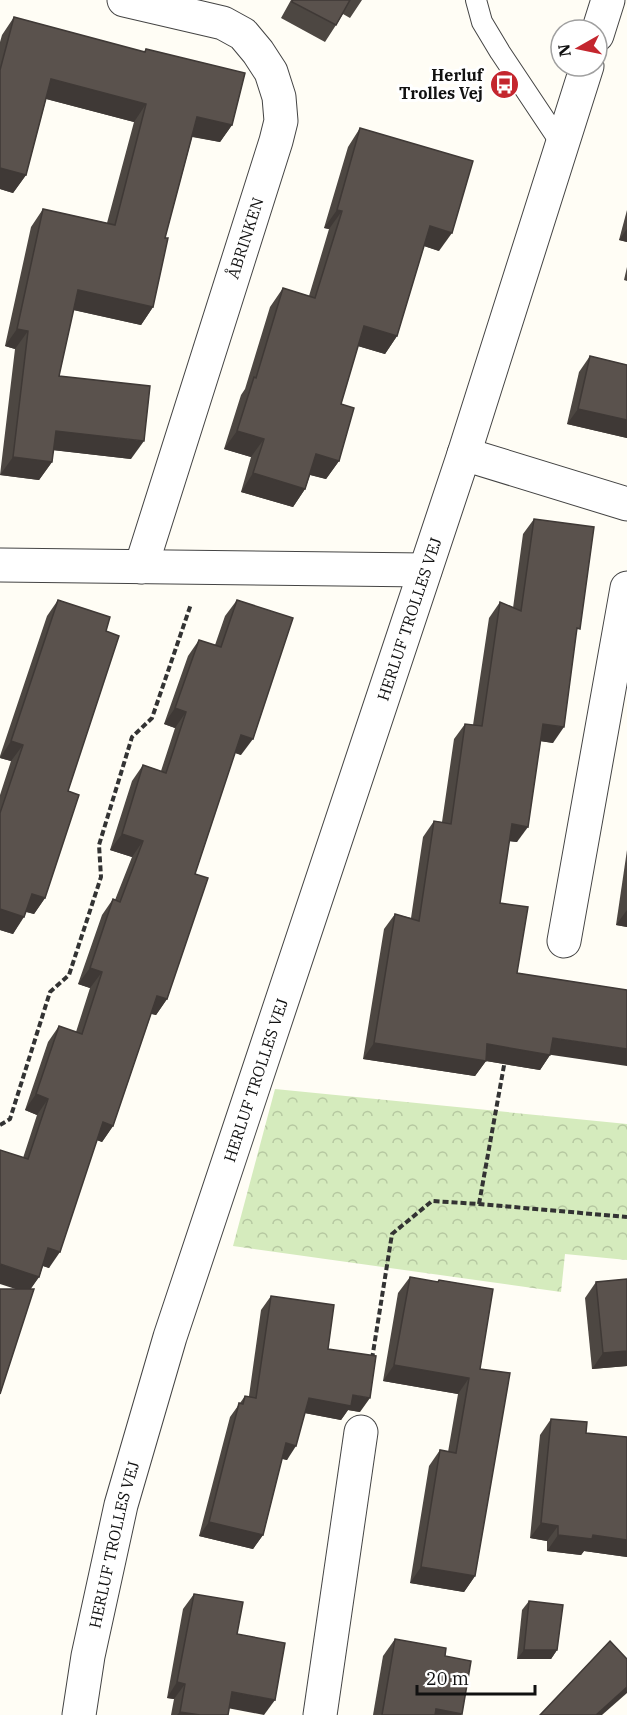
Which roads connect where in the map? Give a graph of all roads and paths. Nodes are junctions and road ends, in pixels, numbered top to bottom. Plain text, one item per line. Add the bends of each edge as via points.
1 (124, 0) edge
2 (476, 0) edge
3 (608, 0) edge
4 (602, 18) edge
5 (583, 78) edge
6 (562, 145) junction
7 (464, 454) junction
8 (627, 504) edge
9 (0, 565) edge
10 (141, 567) junction
11 (203, 567) junction
12 (425, 570) junction
13 (627, 588) edge
14 (564, 941) dead end
15 (506, 1054) edge
16 (0, 1125) edge
17 (479, 1204) junction
18 (627, 1217) edge
19 (372, 1361) edge
20 (361, 1432) dead end
21 (79, 1715) edge
22 (320, 1715) edge

1 - 10 street, ÅBRINKEN via 223,23 243,34 272,72 281,121
2 - 6 lane via 482,22
3 - 4 street
5 - 6 street, HERLUF TROLLES VEJ
6 - 7 street, HERLUF TROLLES VEJ
7 - 8 street
7 - 12 street, HERLUF TROLLES VEJ
9 - 10 street
10 - 11 street
11 - 12 street
11 - 16 path via 152,718 132,737 99,845 101,877 69,975 50,992 10,1119
12 - 21 street, HERLUF TROLLES VEJ via 170,1337 121,1505
13 - 14 street
15 - 17 path
17 - 18 path
17 - 19 path via 432,1201 392,1234
20 - 22 street

